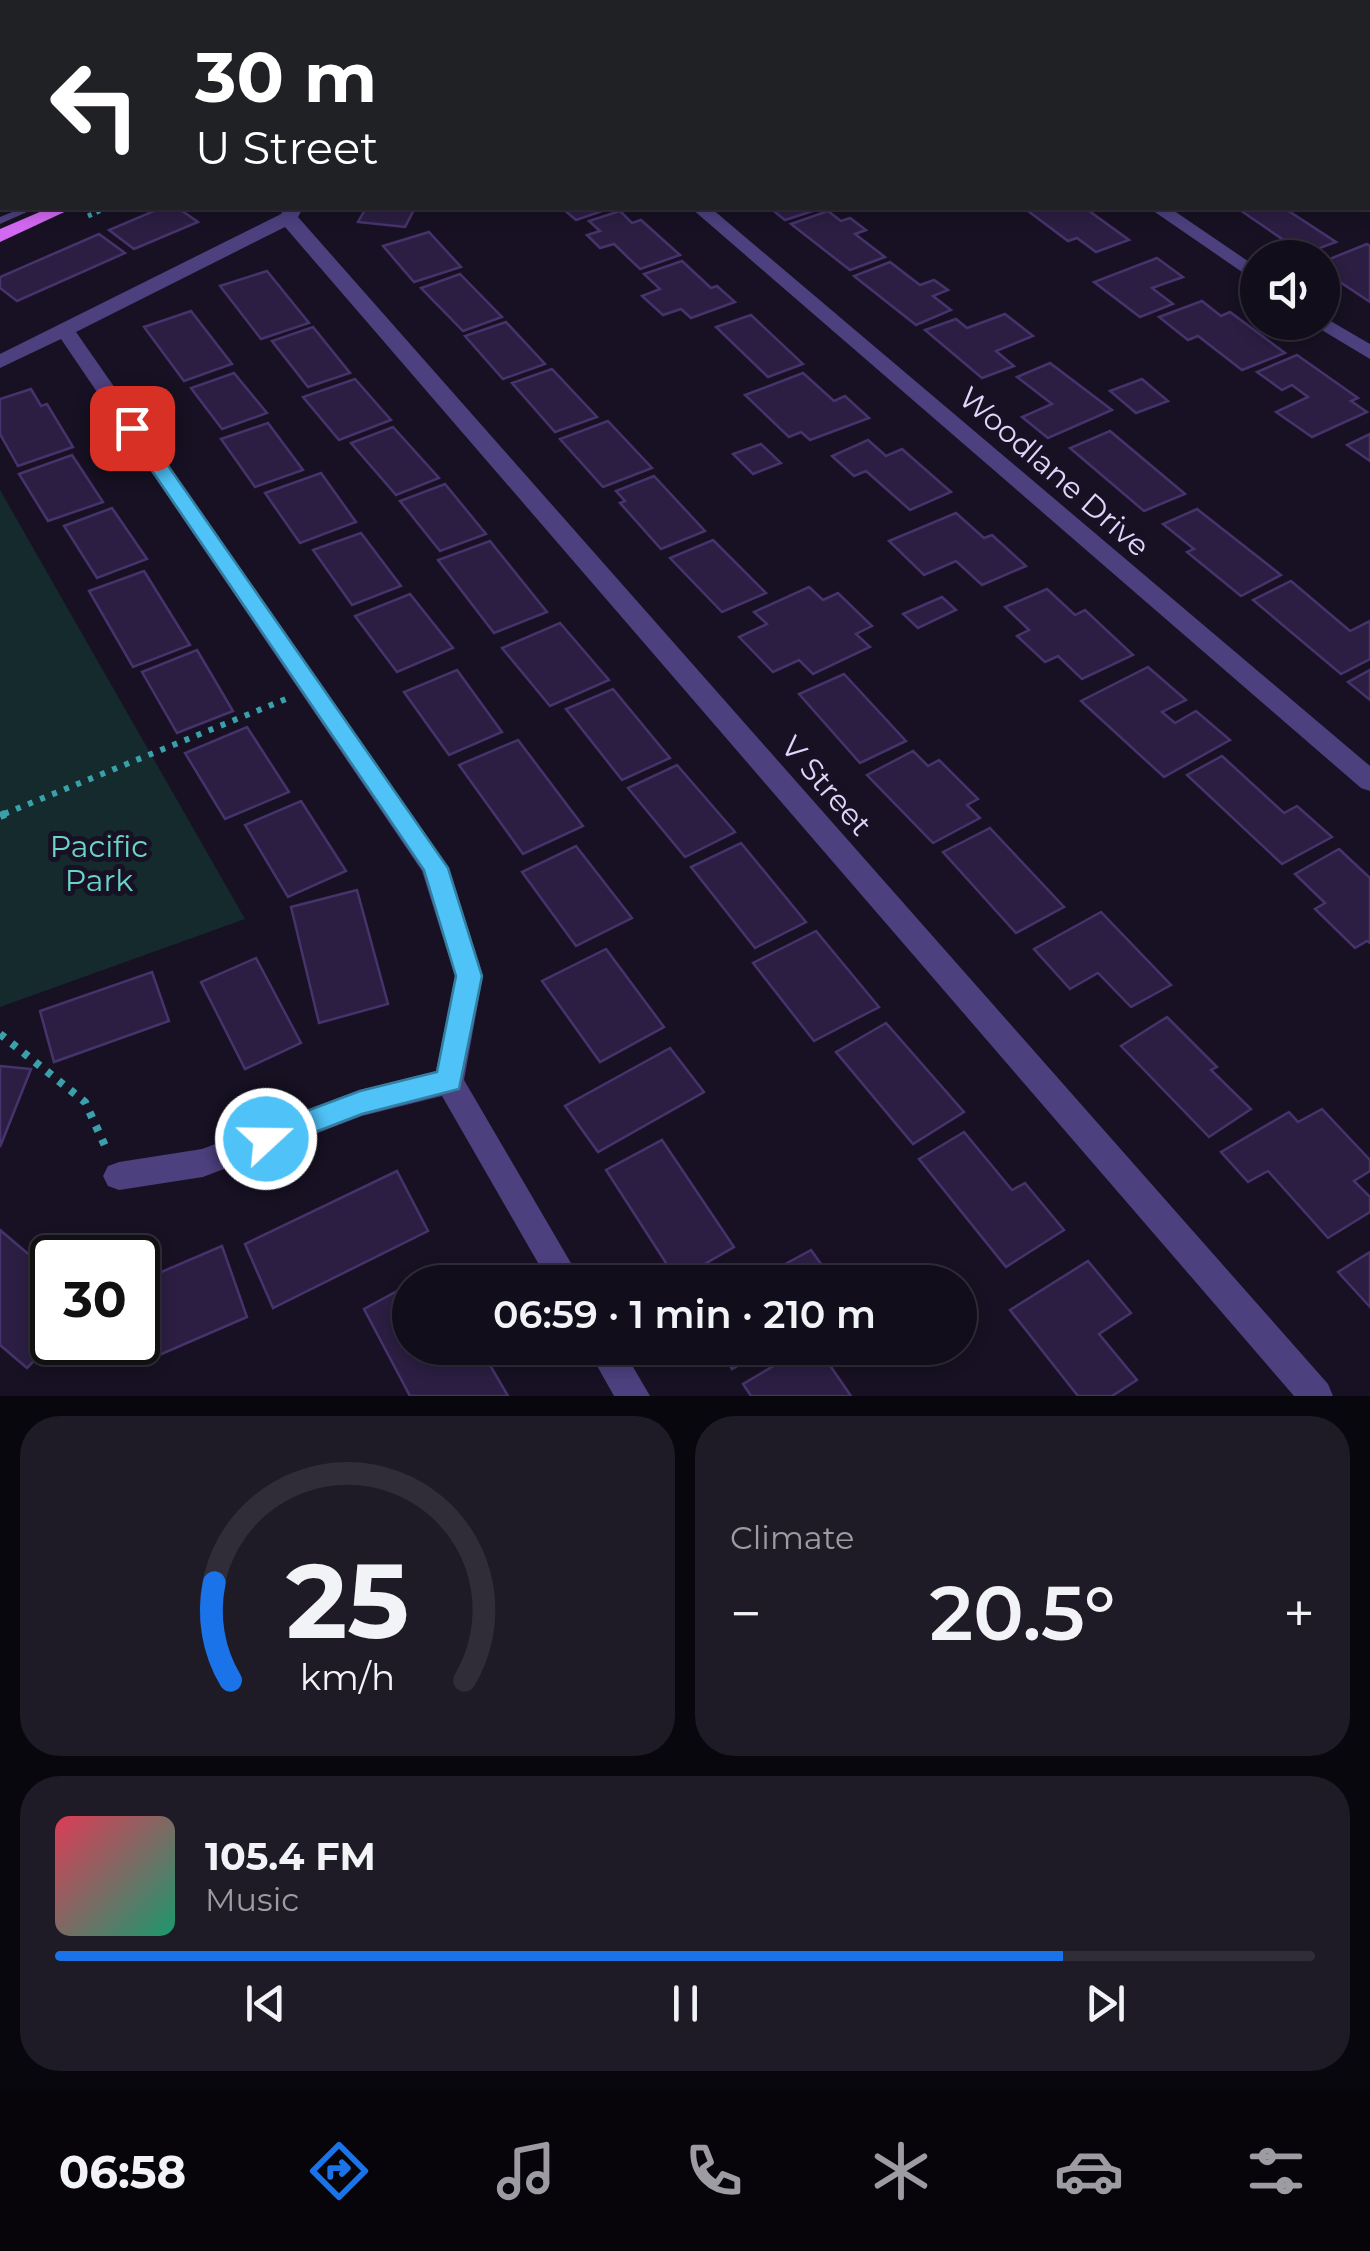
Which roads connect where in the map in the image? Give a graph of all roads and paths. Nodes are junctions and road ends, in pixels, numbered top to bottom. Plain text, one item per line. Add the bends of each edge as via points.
1 (25, 210) edge
2 (59, 210) edge
3 (702, 210) edge
4 (1161, 210) edge
5 (291, 213) edge
6 (0, 221) edge
7 (0, 236) edge
8 (1240, 264) edge
9 (65, 330) junction
10 (1340, 334) edge
11 (1370, 353) edge
12 (0, 362) edge
13 (312, 688) junction
14 (1370, 782) edge
15 (0, 816) edge
16 (0, 1034) edge
17 (449, 1081) junction
18 (120, 1176) joint
19 (556, 1265) edge
20 (614, 1365) edge
21 (632, 1396) edge
22 (1316, 1396) edge

1 - 6 lane
2 - 7 main road
3 - 14 street, Woodlane Drive
4 - 8 street
5 - 9 street
5 - 22 street, V Street
9 - 12 street
9 - 13 street
10 - 11 street
13 - 15 path
13 - 17 street via 435,868 469,976
16 - 18 path via 85,1102
17 - 18 street via 360,1103 203,1163
17 - 19 street
20 - 21 street

